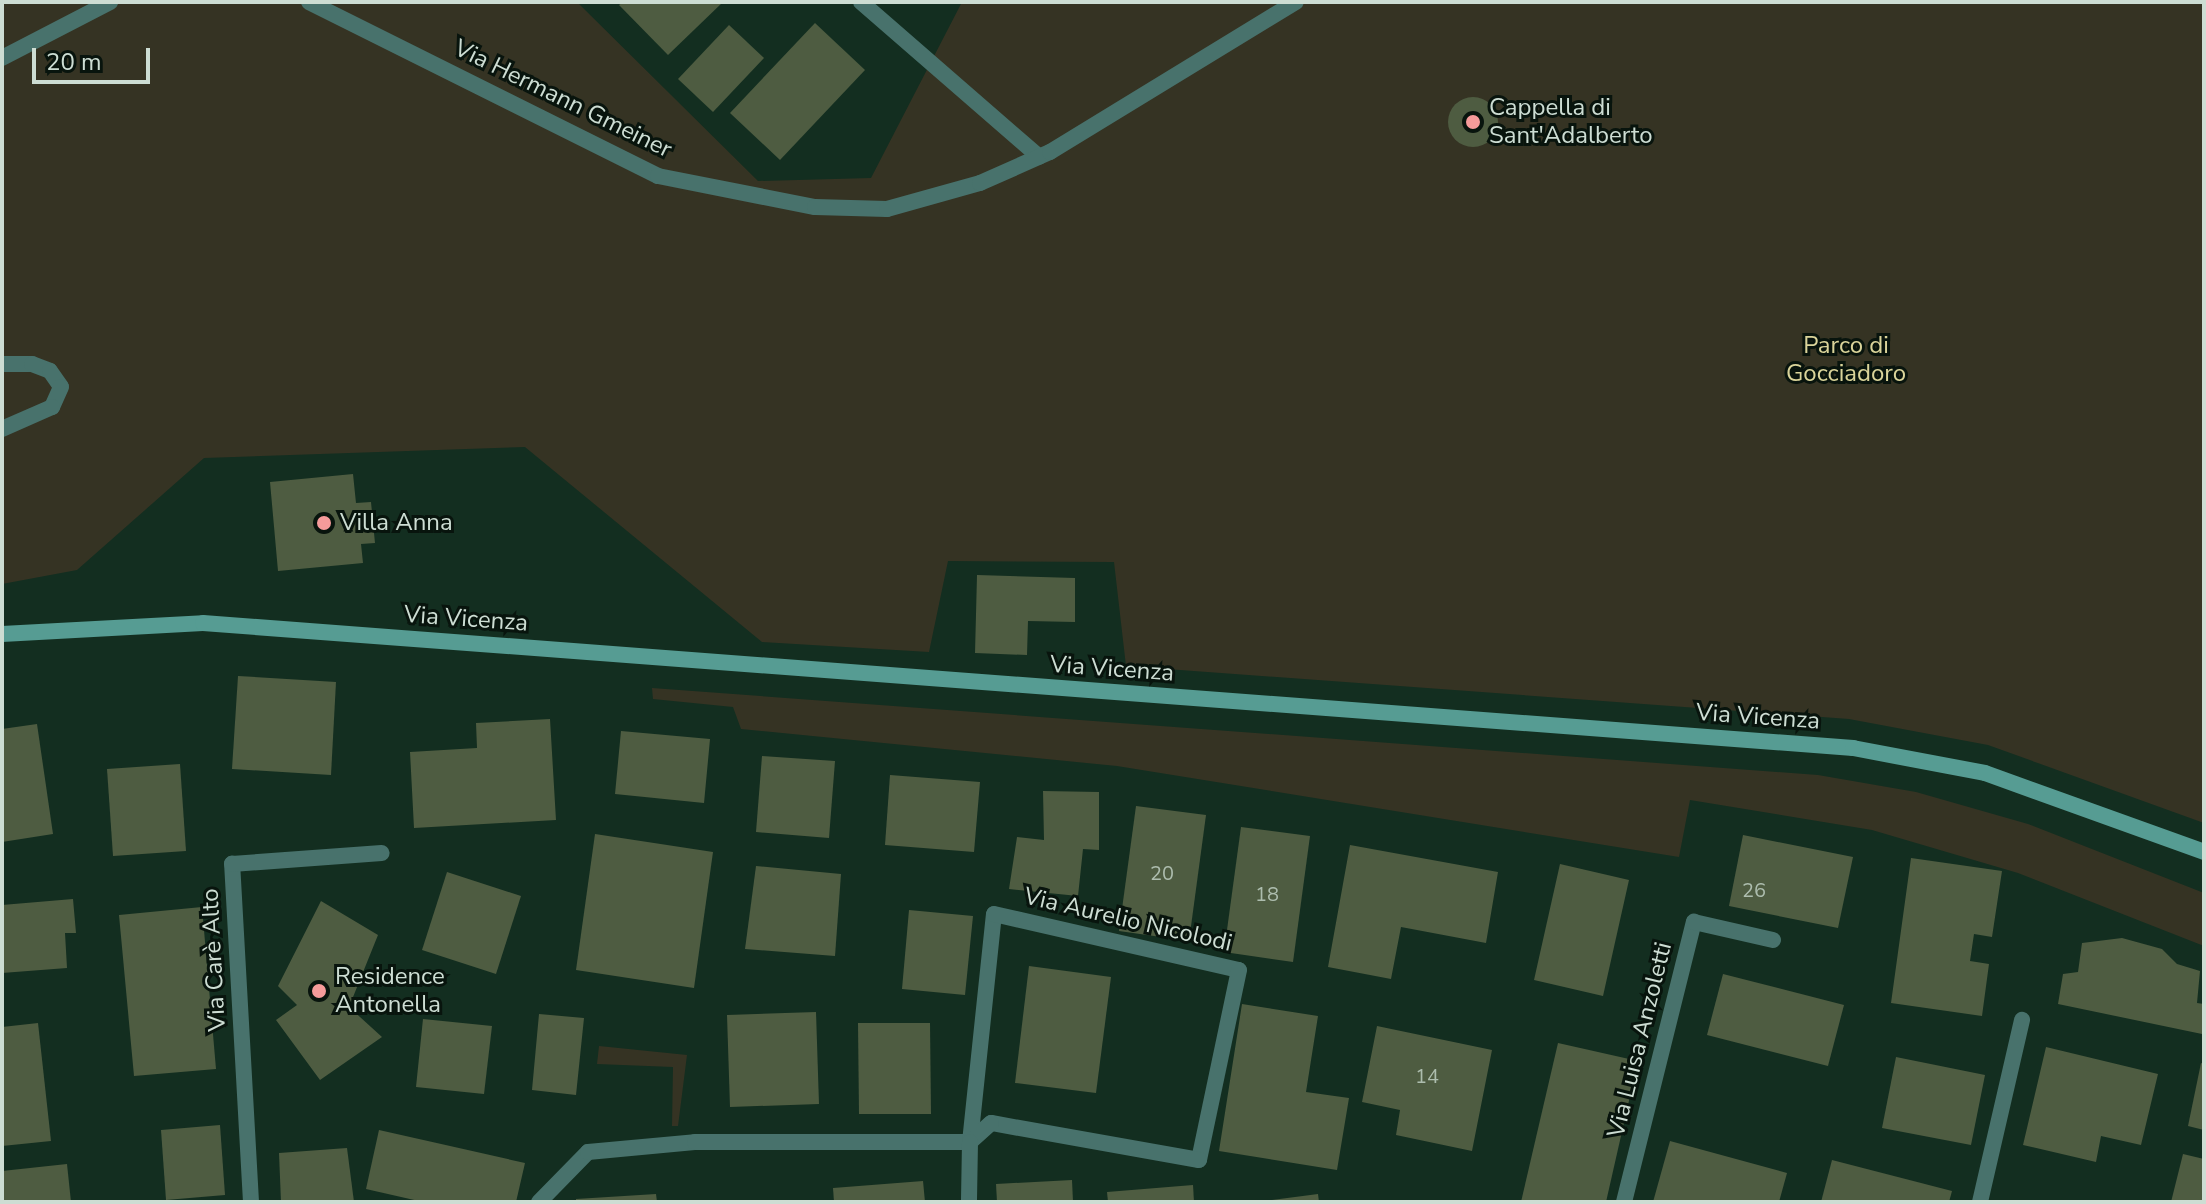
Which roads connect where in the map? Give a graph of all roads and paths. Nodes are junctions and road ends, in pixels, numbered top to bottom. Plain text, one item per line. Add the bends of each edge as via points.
1 (110, 2) edge
2 (309, 2) edge
3 (861, 2) edge
4 (1296, 2) edge
5 (2, 58) edge
6 (1039, 157) junction
7 (2, 364) edge
8 (2, 429) edge
9 (2, 634) edge
10 (2204, 852) edge
11 (382, 853) dead end
12 (1773, 940) dead end
13 (2022, 1020) dead end
14 (970, 1142) junction
15 (251, 1202) edge
16 (539, 1202) edge
17 (969, 1202) edge
18 (1624, 1202) edge
19 (1980, 1202) edge

1 - 5 street
2 - 6 street, Via Hermann Gmeiner via 658,176 815,207 887,209 980,183
3 - 6 street
4 - 6 street, Via Hermann Gmeiner
7 - 8 street via 32,364 50,371 61,387 52,407
9 - 10 main road, Via Vicenza via 203,623 1853,748 1985,773
11 - 15 street, Via Carè Alto via 232,864
12 - 18 street, Via Luisa Anzoletti via 1694,922
13 - 19 street
14 - 14 street, Via Aurelio Nicolodi via 994,914 1239,970 1199,1160 991,1123
14 - 16 street, Via Aurelio Nicolodi via 695,1142 588,1152
14 - 17 street, Via Aurelio Nicolodi

